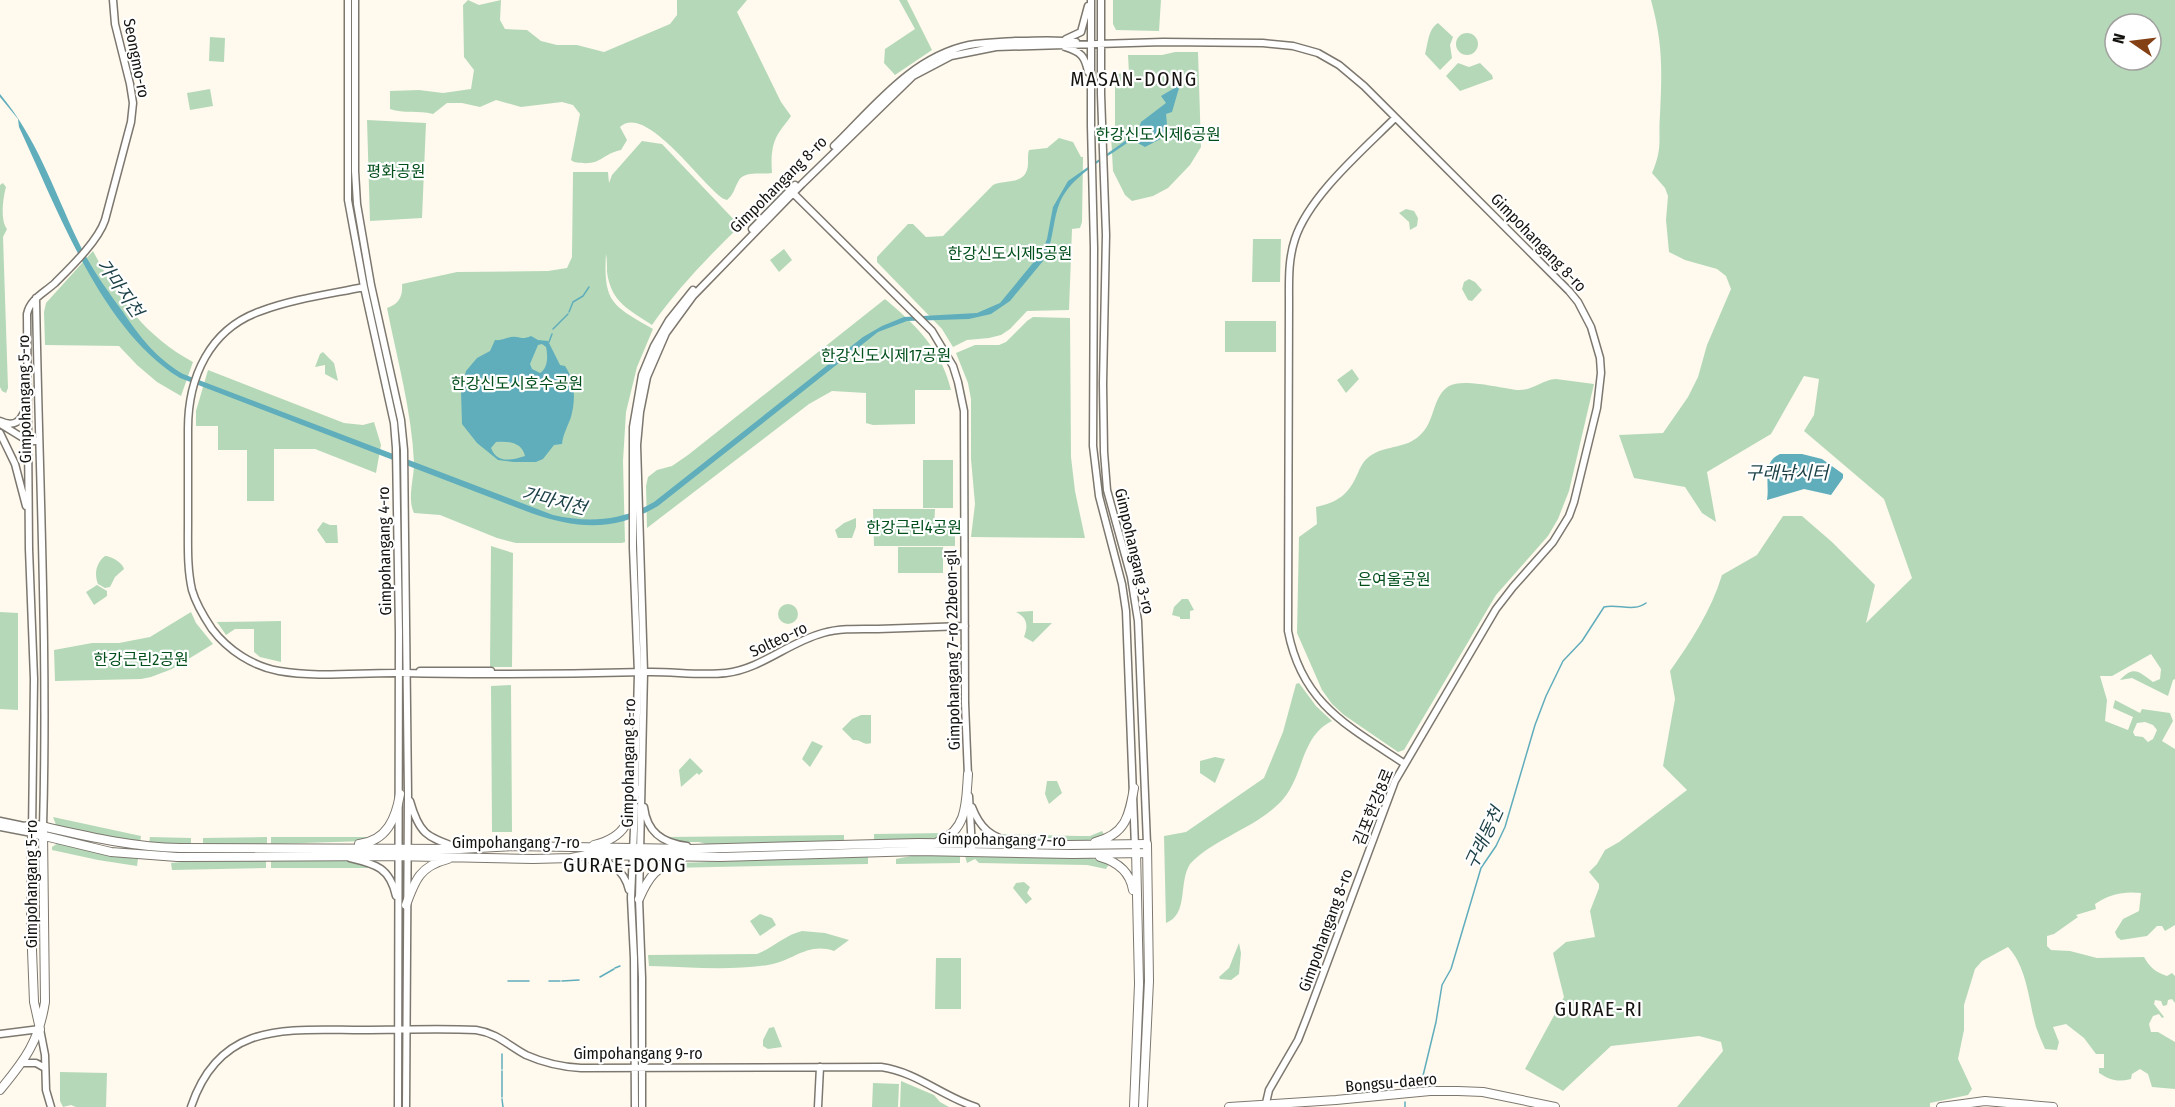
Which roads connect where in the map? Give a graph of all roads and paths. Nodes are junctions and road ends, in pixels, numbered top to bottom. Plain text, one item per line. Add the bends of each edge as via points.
1 (113, 0) edge
2 (348, 0) edge
3 (355, 0) edge
4 (1090, 0) edge
5 (1101, 0) edge
6 (1063, 43) junction
7 (1091, 44) junction
8 (1102, 44) junction
9 (1090, 88) junction
10 (1395, 118) junction
11 (792, 191) junction
12 (364, 287) junction
13 (36, 298) junction
14 (28, 393) junction
15 (0, 422) edge
16 (0, 433) edge
17 (28, 441) junction
18 (39, 441) junction
19 (29, 519) junction
20 (965, 626) junction
21 (641, 672) junction
22 (399, 673) junction
23 (407, 673) junction
24 (1405, 764) junction
25 (968, 774) junction
26 (1134, 788) junction
27 (638, 789) junction
28 (404, 794) junction
29 (969, 800) junction
30 (0, 821) edge
31 (32, 824) junction
32 (0, 827) edge
33 (43, 827) junction
34 (32, 833) junction
35 (43, 836) junction
36 (58, 839) junction
37 (932, 843) junction
38 (1147, 844) junction
39 (1032, 845) junction
40 (1068, 845) junction
41 (577, 847) junction
42 (325, 848) junction
43 (705, 848) junction
44 (972, 848) junction
45 (1136, 849) junction
46 (43, 852) junction
47 (403, 852) junction
48 (459, 852) junction
49 (636, 852) junction
50 (1147, 853) junction
51 (1072, 854) junction
52 (338, 856) junction
53 (720, 857) junction
54 (571, 858) junction
55 (635, 899) junction
56 (403, 907) junction
57 (1137, 913) junction
58 (40, 1029) junction
59 (402, 1030) junction
60 (0, 1034) edge
61 (22, 1063) junction
62 (820, 1067) junction
63 (45, 1068) junction
64 (634, 1068) junction
65 (642, 1068) junction
66 (0, 1090) edge
67 (1266, 1103) junction
68 (51, 1107) edge
69 (191, 1107) edge
70 (399, 1107) edge
71 (406, 1107) edge
72 (635, 1107) edge
73 (642, 1107) edge
74 (818, 1107) edge
75 (976, 1107) edge
76 (1134, 1107) edge
77 (1143, 1107) edge
78 (1229, 1107) edge
79 (1555, 1107) edge
80 (1941, 1107) edge
81 (2053, 1107) edge

1 - 13 street, Seongmo-ro via 133,103 131,122 100,233
2 - 12 street, Gimpohangang 4-ro via 347,189
3 - 23 street, Gimpohangang 4-ro via 357,204 404,450
4 - 6 street via 1081,32
4 - 7 street, Gimpohangang 3-ro
5 - 8 street, Gimpohangang 3-ro
6 - 7 street, Gimpohangang 8-ro
6 - 9 street via 1084,57
6 - 11 street, Gimpohangang 8-ro via 978,49 928,67 903,84
7 - 8 street, Gimpohangang 8-ro
7 - 9 street, Gimpohangang 3-ro
8 - 10 street, Gimpohangang 8-ro via 1263,43 1300,47 1326,57 1351,74
8 - 38 street, Gimpohangang 3-ro via 1106,235 1104,452 1107,490 1131,577 1138,621
9 - 26 street, Gimpohangang 3-ro via 1093,446 1099,496 1124,598
10 - 24 street via 1311,206 1291,254 1288,631 1299,669 1318,700 1336,718
10 - 24 street, Gimpohangang 8-ro via 1578,302 1597,342 1601,373 1597,408 1569,516 1553,542 1504,598
11 - 20 street, Gimpohangang 7-ro 22beon-gil via 932,331 953,366 964,411
11 - 21 street, Gimpohangang 8-ro via 687,296 654,346 642,375 633,445
12 - 22 street, Gimpohangang 4-ro via 396,448
12 - 22 street, Solteo-ro via 282,305 248,317 215,343 198,371 188,410 189,571 195,598 213,630 245,658 279,671
13 - 14 street, Gimpohangang 5-ro via 27,314
13 - 18 street, Gimpohangang 5-ro
14 - 15 street via 19,422
14 - 17 street, Gimpohangang 5-ro
15 - 17 street
16 - 19 street via 20,480
17 - 18 street
17 - 19 street, Gimpohangang 5-ro
18 - 33 street, Gimpohangang 5-ro via 46,677
19 - 31 street, Gimpohangang 5-ro via 34,679
20 - 21 street, Solteo-ro via 835,631 728,673
20 - 25 street, Gimpohangang 7-ro 22beon-gil
21 - 23 street, Solteo-ro
21 - 27 street, Gimpohangang 8-ro
22 - 23 street, Solteo-ro
22 - 28 street, Gimpohangang 4-ro
23 - 28 street, Gimpohangang 4-ro
24 - 67 street, Gimpohangang 8-ro via 1395,781 1298,1040 1269,1090
25 - 29 street, Gimpohangang 7-ro 22beon-gil
25 - 37 main road via 962,822 952,835
26 - 40 main road via 1127,819 1116,833 1096,842
26 - 45 street, Gimpohangang 3-ro
27 - 41 main road via 627,823 619,834 607,841
27 - 43 street via 648,825 660,838 677,845
27 - 49 street, Gimpohangang 8-ro
28 - 42 main road via 392,822 378,837 366,843
28 - 47 street, Gimpohangang 4-ro
28 - 48 street via 426,834
29 - 39 street via 981,825 992,836
29 - 44 street, Gimpohangang 7-ro 22beon-gil
30 - 31 street
31 - 33 main road, Gimpohangang 7-ro
31 - 34 street, Gimpohangang 5-ro
32 - 34 street
33 - 35 main road, Gimpohangang 5-ro
33 - 42 main road, Gimpohangang 7-ro via 145,847
34 - 35 main road, Gimpohangang 7-ro
34 - 58 main road, Gimpohangang 5-ro via 34,1002
35 - 36 main road, Gimpohangang 7-ro
35 - 46 main road, Gimpohangang 5-ro
36 - 46 main road via 49,842
36 - 52 main road, Gimpohangang 7-ro via 144,856
37 - 43 main road, Gimpohangang 7-ro
37 - 44 main road, Gimpohangang 7-ro
38 - 45 main road, Gimpohangang 7-ro
38 - 50 main road, Gimpohangang 3-ro
39 - 40 main road, Gimpohangang 7-ro
39 - 44 main road, Gimpohangang 7-ro
40 - 45 main road, Gimpohangang 7-ro
41 - 48 main road, Gimpohangang 7-ro via 514,846
41 - 49 main road, Gimpohangang 7-ro
42 - 47 main road, Gimpohangang 7-ro
43 - 49 main road, Gimpohangang 7-ro
44 - 51 main road, Gimpohangang 7-ro
44 - 53 main road, Gimpohangang 7-ro
45 - 50 main road, Gimpohangang 7-ro
45 - 51 main road, Gimpohangang 7-ro
45 - 57 main road, Gimpohangang 3-ro
46 - 58 main road, Gimpohangang 5-ro via 45,1002
47 - 48 main road, Gimpohangang 7-ro
47 - 52 main road, Gimpohangang 7-ro
47 - 56 street, Gimpohangang 4-ro
48 - 54 main road, Gimpohangang 7-ro
48 - 56 main road via 422,872
49 - 53 main road, Gimpohangang 7-ro
49 - 54 main road, Gimpohangang 7-ro
49 - 55 street, Gimpohangang 8-ro
50 - 77 main road, Gimpohangang 3-ro via 1149,981
51 - 57 main road via 1102,857 1122,867 1132,883
52 - 56 street via 369,862 382,870
53 - 55 main road via 665,864 652,874
54 - 55 street via 592,859 618,868
55 - 64 street, Gimpohangang 8-ro
55 - 65 street, Gimpohangang 8-ro
56 - 59 street, Gimpohangang 4-ro
57 - 76 main road, Gimpohangang 3-ro via 1139,984
58 - 60 street
58 - 61 main road
58 - 63 street
59 - 64 street, Gimpohangang 9-ro via 476,1030 501,1037 541,1061 581,1068
59 - 69 street, Gimpohangang 9-ro via 291,1029 257,1036 214,1065
59 - 70 street, Gimpohangang 4-ro
59 - 71 street, Gimpohangang 4-ro
61 - 63 street
61 - 66 main road
62 - 65 street, Gimpohangang 9-ro
62 - 74 street
62 - 75 street, Gimpohangang 9-ro via 881,1067 899,1071
63 - 68 street
64 - 65 street, Gimpohangang 9-ro
64 - 72 street, Gimpohangang 8-ro
65 - 73 street, Gimpohangang 8-ro
67 - 78 main road, Bongsu-daero
67 - 79 main road, Bongsu-daero via 1458,1091 1483,1092
80 - 81 main road via 1985,1101

